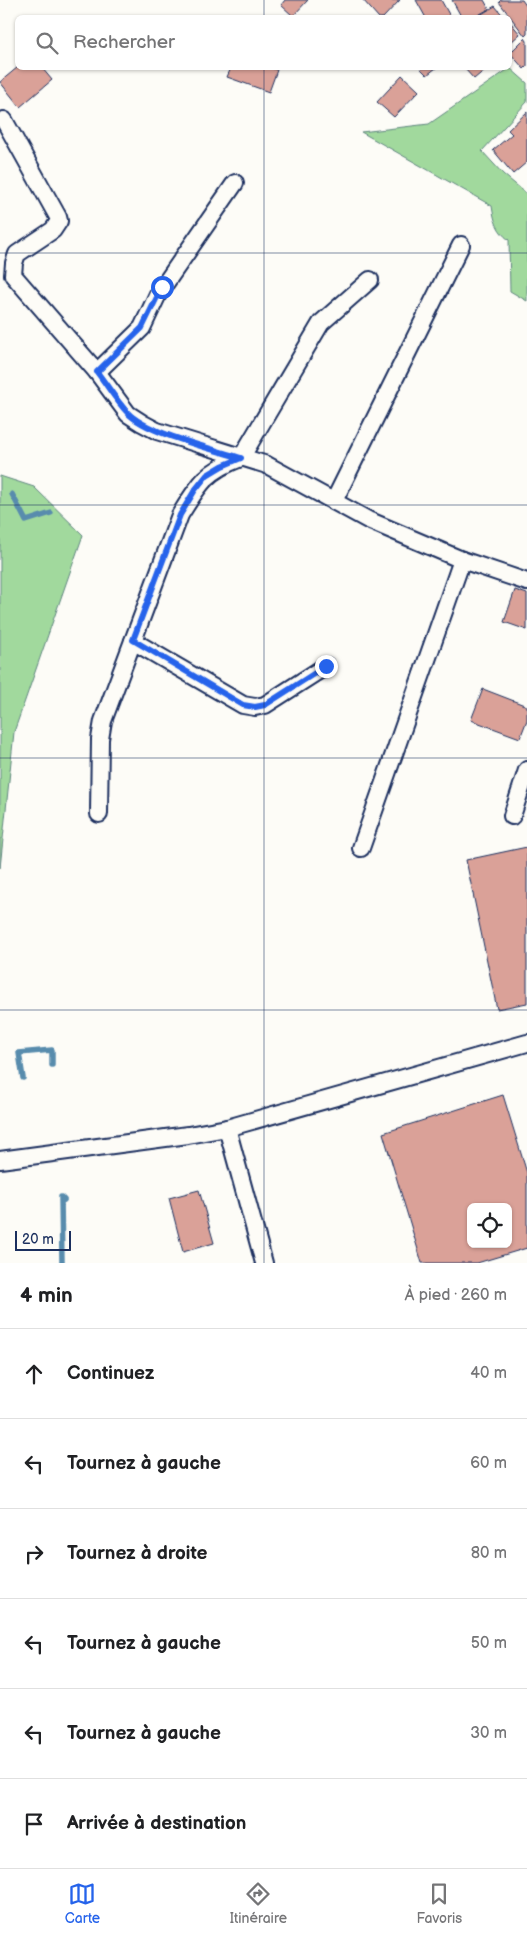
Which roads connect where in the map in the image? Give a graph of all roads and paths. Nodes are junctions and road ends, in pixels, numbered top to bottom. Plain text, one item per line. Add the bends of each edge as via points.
1 (4, 120) dead end
2 (235, 183) dead end
3 (461, 245) dead end
4 (370, 280) dead end
5 (97, 372) junction
6 (241, 458) junction
7 (334, 501) junction
8 (462, 560) junction
9 (527, 582) edge
10 (133, 640) junction
11 (326, 666) dead end
12 (527, 770) edge
13 (99, 814) dead end
14 (512, 816) dead end
15 (361, 848) dead end
16 (527, 1043) edge
17 (227, 1128) junction
18 (0, 1160) edge
19 (264, 1263) edge

1 - 5 street via 58,216 53,230 16,254 13,275
2 - 5 street via 158,294 142,328
3 - 7 street
4 - 6 street via 321,323
5 - 6 street via 128,414 142,423 156,431
6 - 7 street via 267,465
6 - 10 street via 207,475 180,515
7 - 8 street via 368,520
8 - 9 street
8 - 15 street
10 - 11 street via 243,705 255,707 265,705
10 - 13 street via 103,721
12 - 14 street
16 - 17 street
17 - 18 street
17 - 19 street

